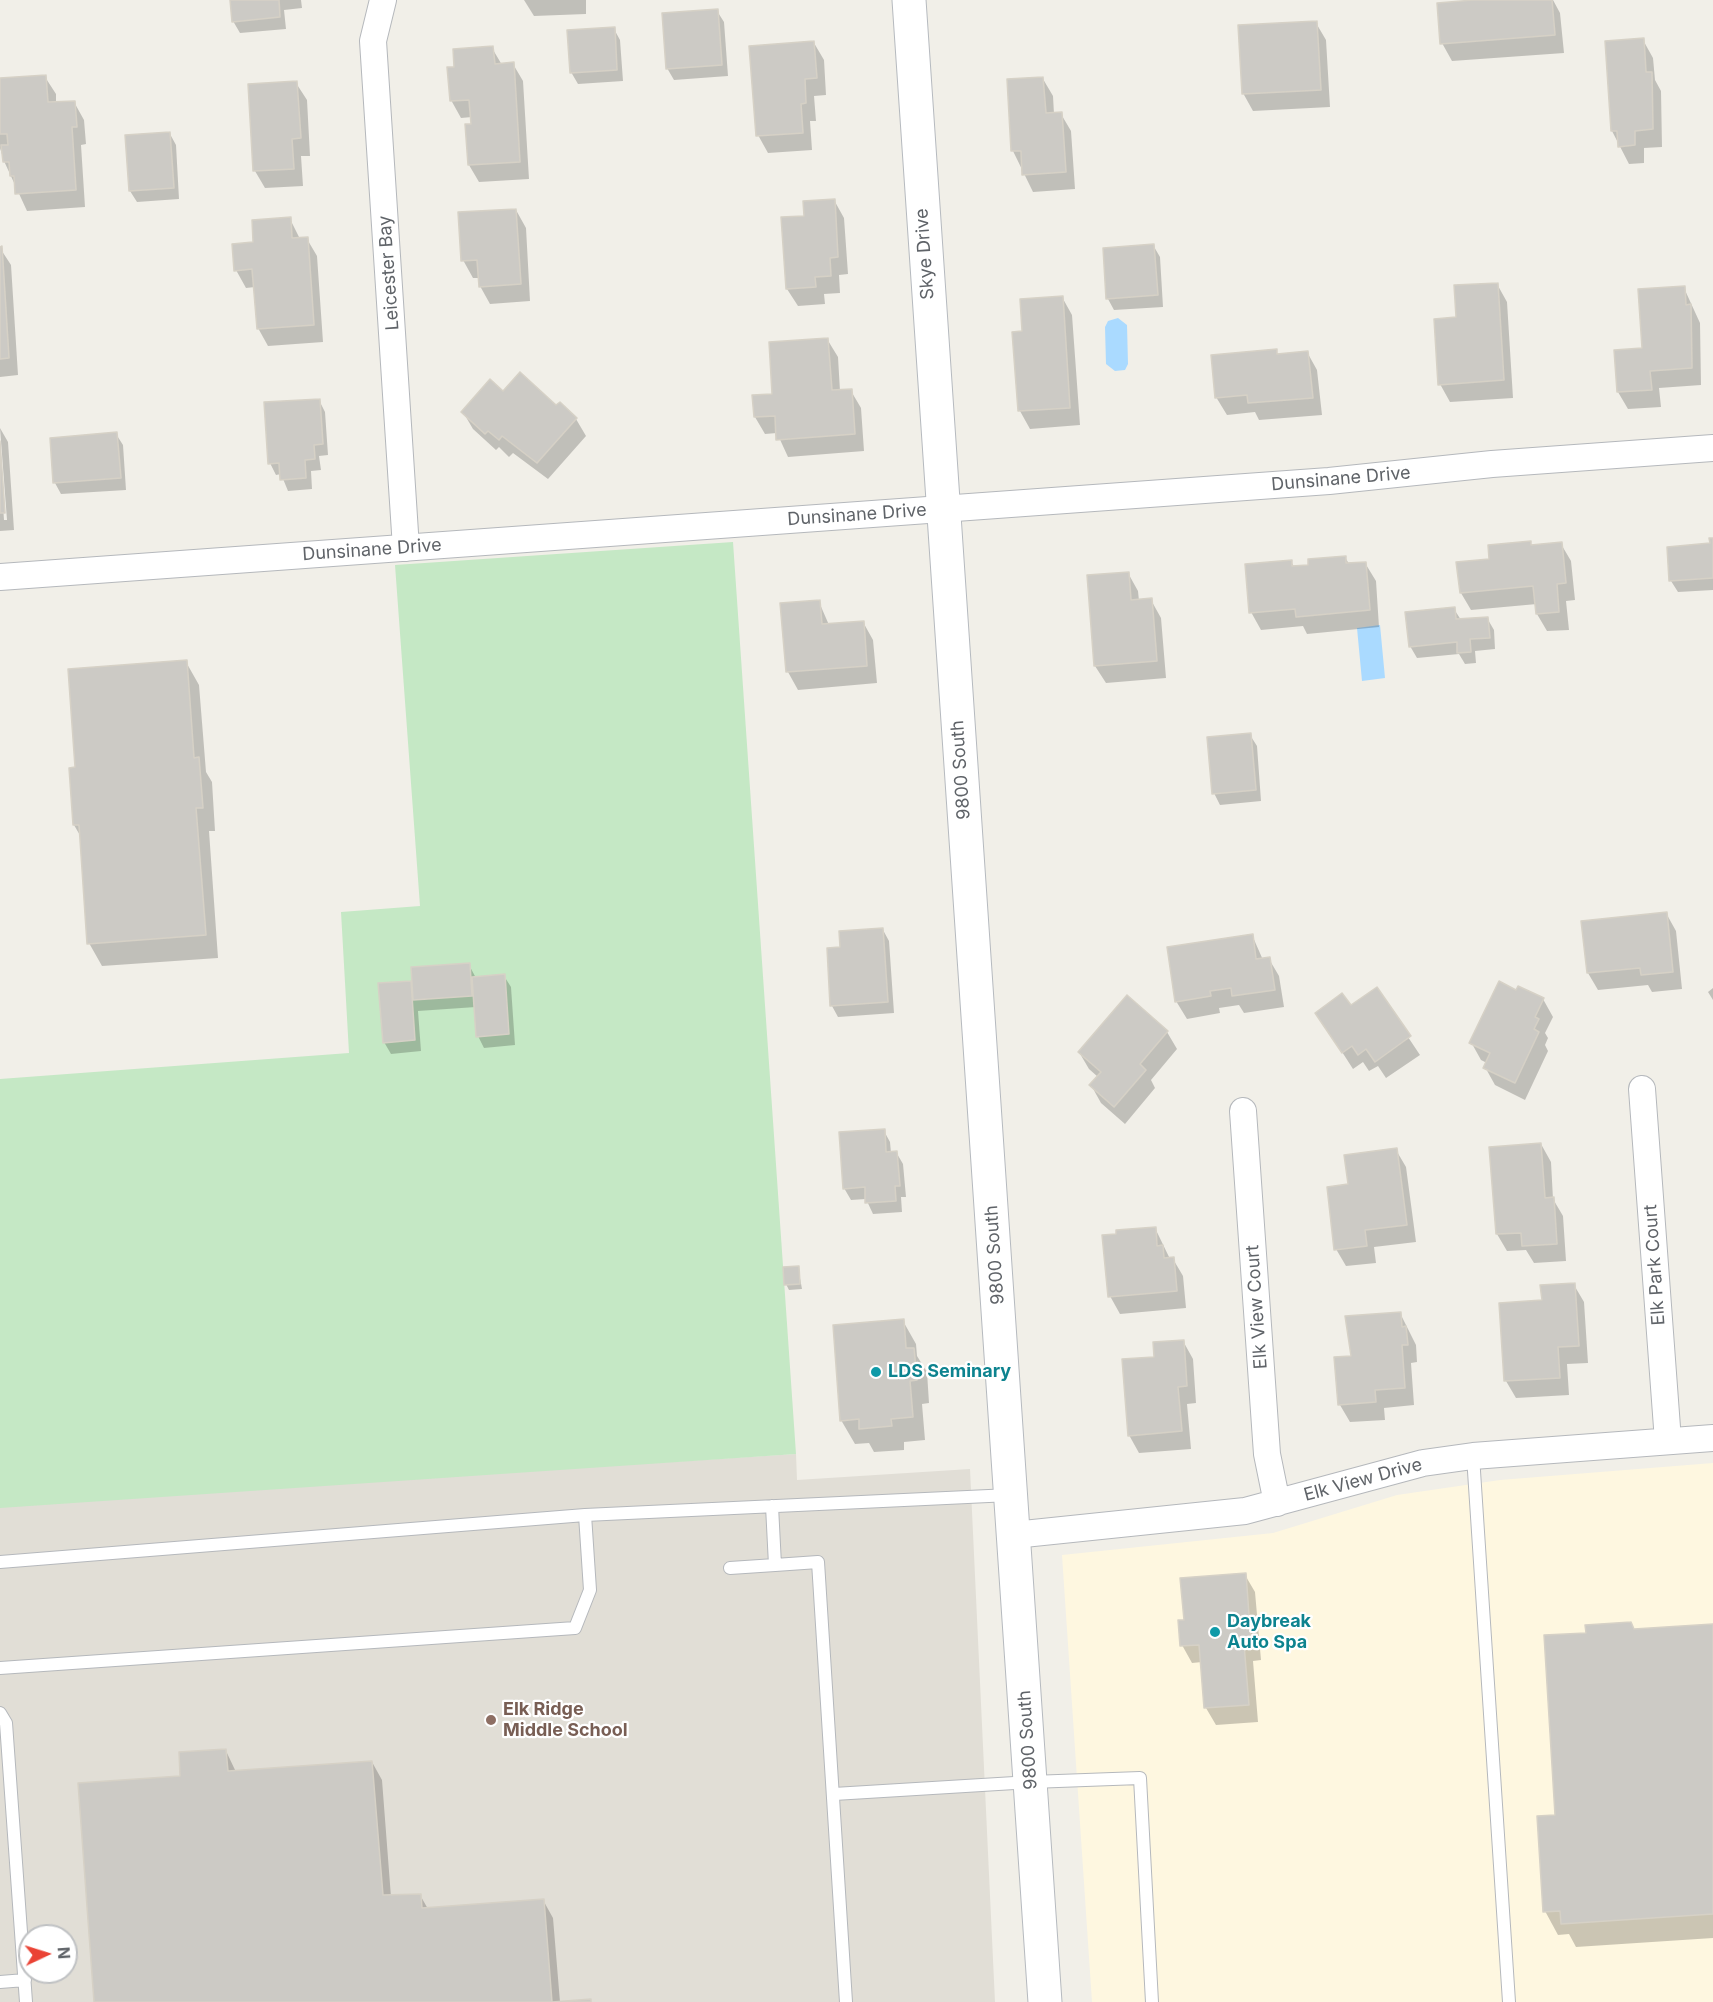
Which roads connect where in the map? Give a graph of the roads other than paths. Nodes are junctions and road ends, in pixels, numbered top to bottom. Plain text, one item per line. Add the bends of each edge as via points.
1 (383, 0) edge
2 (909, 0) edge
3 (1713, 448) edge
4 (942, 509) junction
5 (406, 548) junction
6 (0, 577) edge
7 (1642, 1089) dead end
8 (1243, 1111) dead end
9 (1713, 1438) edge
10 (1668, 1441) junction
11 (1473, 1456) junction
12 (1012, 1496) junction
13 (1277, 1503) junction
14 (772, 1506) junction
15 (585, 1515) junction
16 (1014, 1535) junction
17 (0, 1562) edge
18 (775, 1565) junction
19 (730, 1568) dead end
20 (0, 1668) edge
21 (0, 1713) edge
22 (1031, 1782) junction
23 (834, 1794) junction
24 (21, 1924) edge
25 (18, 1981) edge
26 (0, 1982) edge
27 (25, 1984) edge
28 (26, 2002) edge
29 (846, 2002) edge
30 (1045, 2002) edge
31 (1152, 2002) edge
32 (1509, 2002) edge

1 - 5 street, Leicester Bay via 373,41
2 - 4 main road, Skye Drive
3 - 4 street, Dunsinane Drive
4 - 5 street, Dunsinane Drive
4 - 12 main road, 9800 South
5 - 6 street, Dunsinane Drive
7 - 10 street, Elk Park Court
8 - 13 street, Elk View Court via 1267,1454
9 - 10 street, Elk View Drive
10 - 11 street, Elk View Drive
11 - 13 street, Elk View Drive via 1423,1463
11 - 32 lane
12 - 14 lane
12 - 16 main road, 9800 South
13 - 16 street, Elk View Drive via 1212,1517
14 - 15 lane
14 - 18 lane
15 - 17 lane
15 - 20 lane via 590,1590 575,1628
16 - 22 main road, 9800 South
18 - 19 lane
18 - 23 lane via 818,1562
21 - 24 lane via 6,1723
22 - 23 lane
22 - 30 main road, 9800 South
22 - 31 lane via 1140,1778
23 - 29 lane
25 - 26 lane
27 - 28 lane

